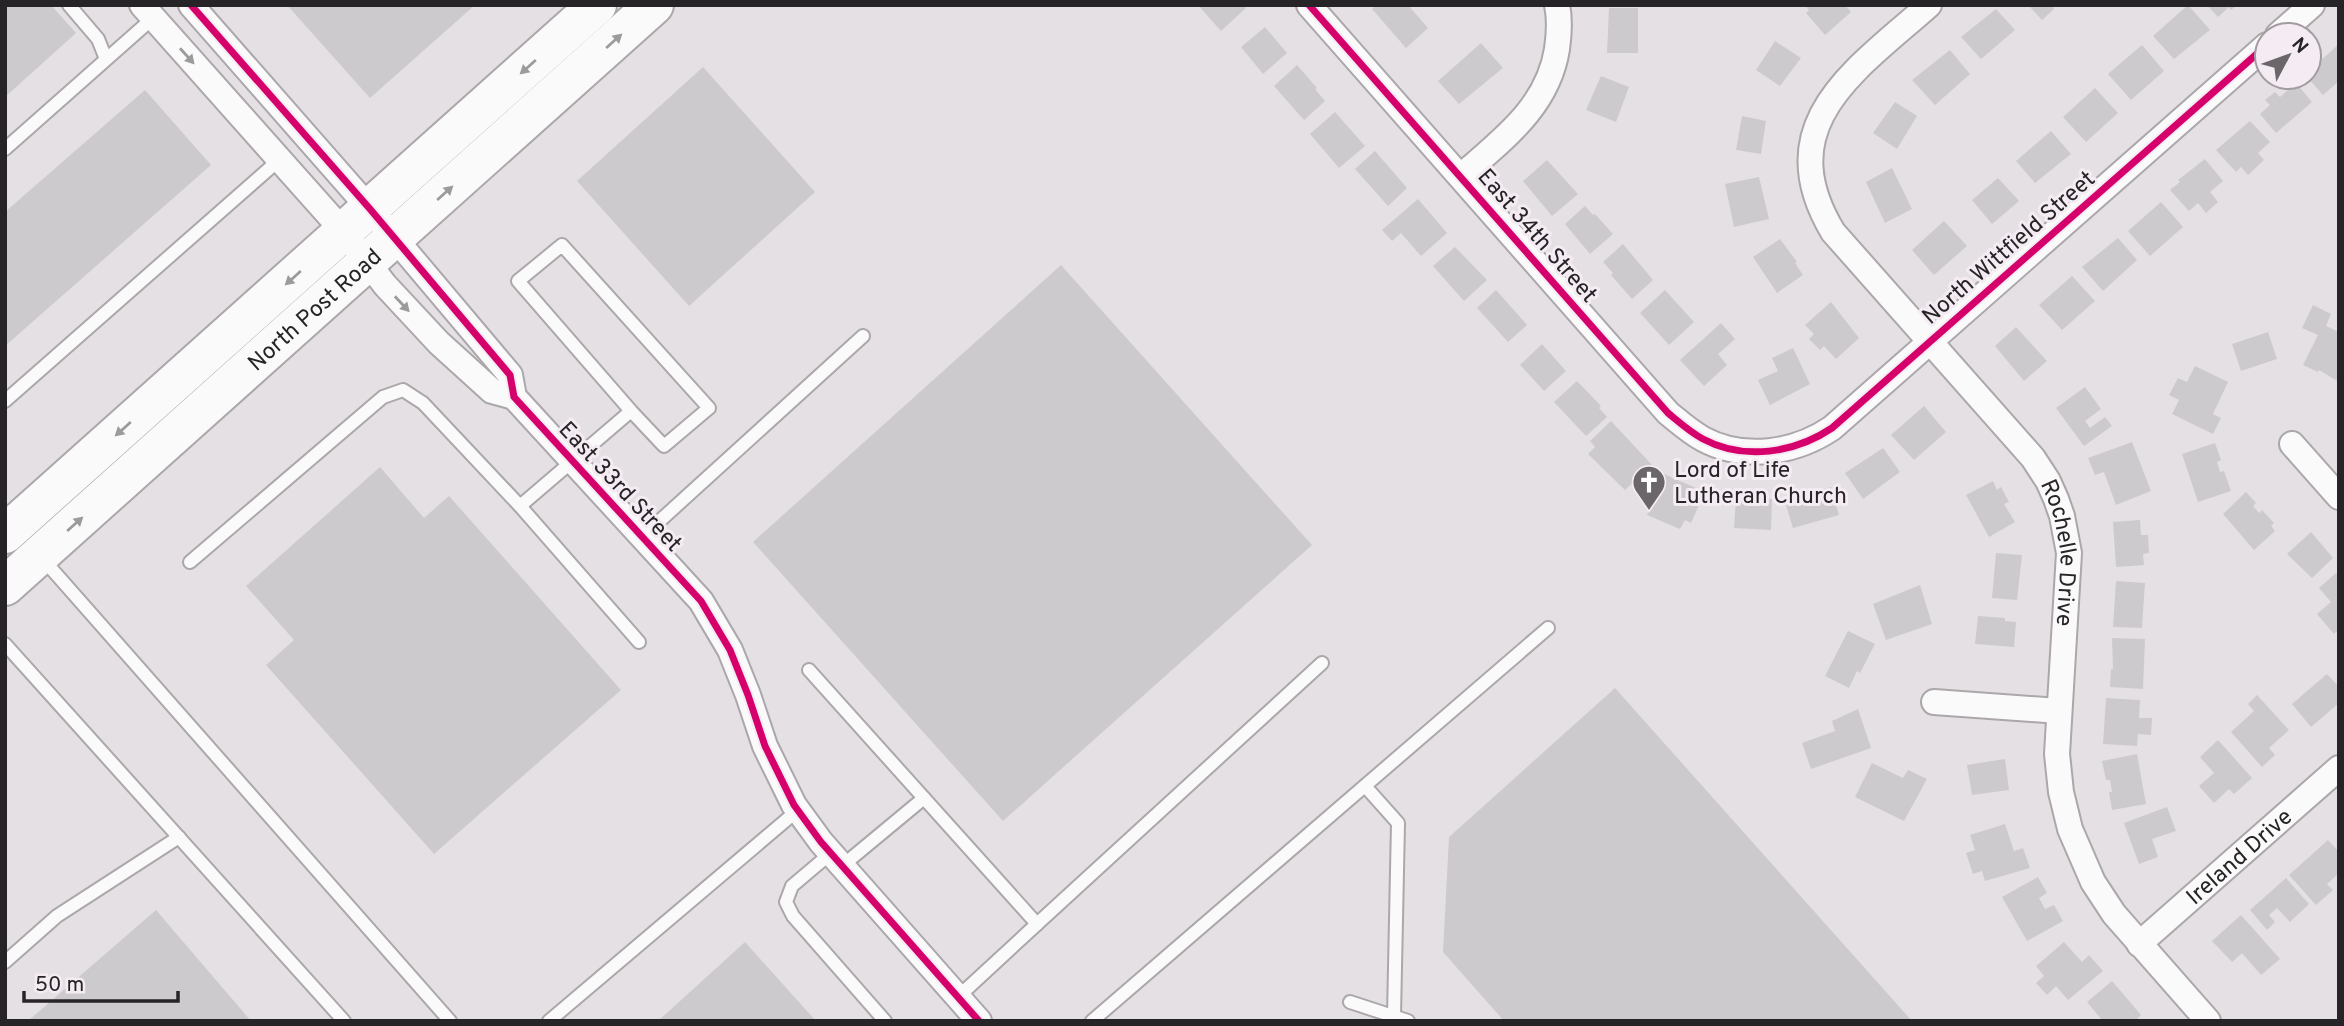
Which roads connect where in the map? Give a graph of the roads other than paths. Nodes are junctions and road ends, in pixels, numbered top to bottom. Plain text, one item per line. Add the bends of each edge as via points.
1 (69, 5) edge
2 (191, 5) edge
3 (597, 5) edge
4 (654, 5) edge
5 (1309, 5) edge
6 (1557, 5) edge
7 (2312, 5) edge
8 (1918, 9) edge
9 (147, 11) edge
10 (2294, 21) edge
11 (2253, 57) edge
12 (106, 59) junction
13 (5, 149) edge
14 (279, 160) junction
15 (1461, 176) junction
16 (357, 220) junction
17 (381, 251) junction
18 (863, 336) dead end
19 (1930, 342) junction
20 (514, 397) junction
21 (5, 401) edge
22 (631, 411) junction
23 (2292, 444) dead end
24 (1761, 451) joint
25 (573, 461) junction
26 (2339, 497) edge
27 (520, 506) junction
28 (5, 534) edge
29 (642, 537) junction
30 (40, 555) junction
31 (190, 562) dead end
32 (5, 586) edge
33 (1548, 628) dead end
34 (639, 642) dead end
35 (5, 644) edge
36 (1322, 663) dead end
37 (809, 670) dead end
38 (1934, 702) dead end
39 (2059, 711) junction
40 (2339, 768) edge
41 (1365, 786) junction
42 (924, 798) junction
43 (798, 810) junction
44 (178, 836) junction
45 (836, 860) junction
46 (1037, 924) junction
47 (2140, 944) junction
48 (5, 961) edge
49 (958, 997) junction
50 (1349, 1002) dead end
51 (1394, 1016) junction
52 (344, 1021) edge
53 (450, 1021) edge
54 (549, 1021) edge
55 (885, 1021) edge
56 (979, 1021) edge
57 (1092, 1021) edge
58 (1408, 1021) edge
59 (2208, 1021) edge

1 - 12 lane via 98,38
2 - 16 street, East 33rd Street
3 -> 16 main road, North Post Road
17 -> 4 main road, North Post Road
5 - 15 street, East 34th Street
6 - 15 street via 1556,58 1538,101 1521,123
7 - 10 street
8 - 19 street, Rochelle Drive via 1842,84 1825,107 1812,151 1812,179 1823,216 1845,247
9 - 12 lane
9 -> 14 street, East 33rd Street
11 - 19 street, North Wittfield Street
12 - 13 lane
14 - 16 street, East 33rd Street
14 - 21 lane
15 - 24 street, East 34th Street via 1668,413 1705,440
16 - 17 street, East 33rd Street
16 - 17 street, East 33rd Street
16 -> 28 main road, North Post Road
17 - 20 street, East 33rd Street via 510,374
17 -> 20 street, East 33rd Street via 385,285 492,391
30 -> 17 main road, North Post Road
18 - 29 lane
19 - 24 street, North Wittfield Street via 1832,429 1802,444
19 - 39 street, Rochelle Drive via 2033,458 2062,516 2069,572
20 - 25 street, East 33rd Street
22 - 22 lane via 518,281 562,246 709,408 664,446
22 - 25 lane
23 - 26 street
25 - 27 lane
25 - 29 street, East 33rd Street
27 - 31 lane via 423,403 403,390 383,397
27 - 34 lane
29 - 43 street, East 33rd Street via 701,601 730,650 765,746
30 - 32 main road, North Post Road
30 - 53 lane
33 - 41 lane
35 - 44 lane
36 - 46 lane
37 - 42 lane
38 - 39 street
39 - 47 street, Rochelle Drive via 2057,754 2070,829 2093,882
40 - 47 street, Ireland Drive
41 - 51 lane via 1398,823
41 - 57 lane
42 - 45 lane
42 - 46 lane
43 - 45 street, East 33rd Street
43 - 54 lane
44 - 48 lane via 58,916
44 - 52 lane
45 - 49 street, East 33rd Street
45 - 55 lane via 792,886 786,902 793,916
46 - 49 lane
47 - 59 street, Rochelle Drive
49 - 56 street, East 33rd Street
50 - 51 lane
51 - 58 lane

